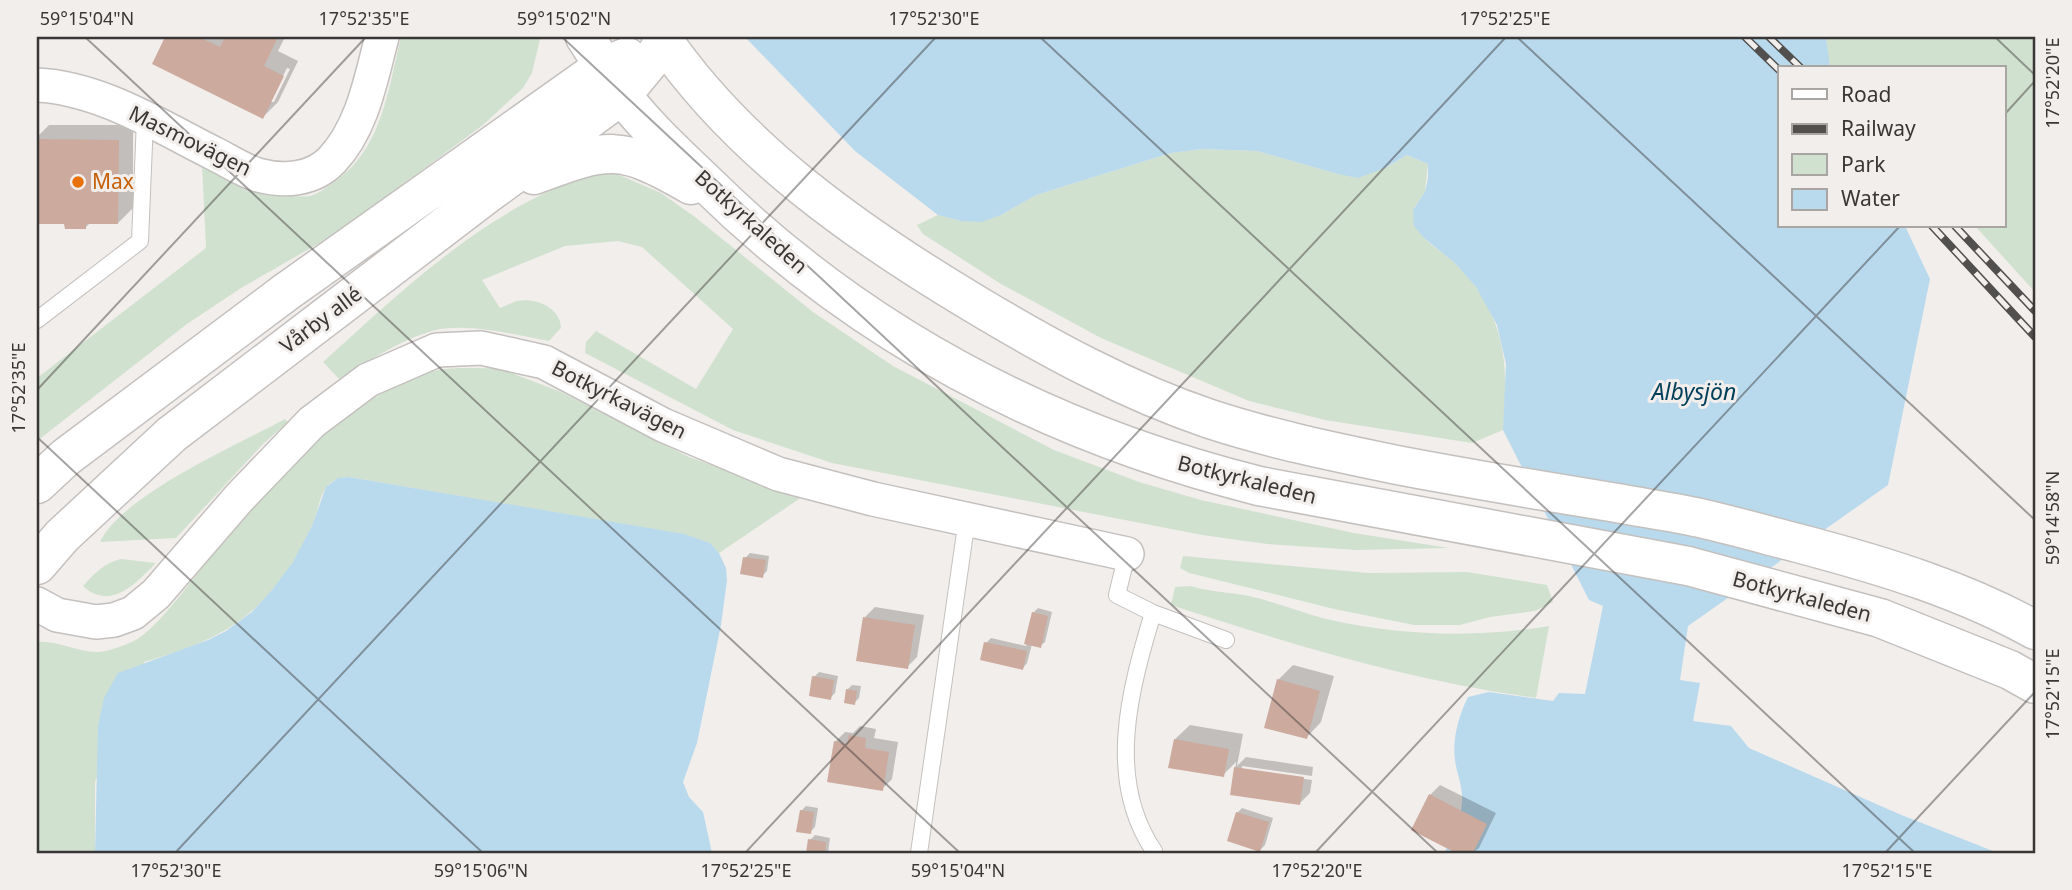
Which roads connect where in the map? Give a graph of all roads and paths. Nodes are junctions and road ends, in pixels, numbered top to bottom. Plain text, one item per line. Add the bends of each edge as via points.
1 (382, 37) edge
2 (663, 40) edge
3 (604, 66) edge
4 (37, 85) edge
5 (145, 120) junction
6 (487, 194) junction
7 (731, 208) junction
8 (37, 320) edge
9 (37, 484) edge
10 (967, 519) junction
11 (1127, 554) joint
12 (37, 565) edge
13 (37, 604) edge
14 (1153, 613) junction
15 (2035, 629) edge
16 (1226, 640) dead end
17 (2035, 684) edge
18 (1154, 851) dead end
19 (919, 853) edge

1 - 5 street, Masmovägen via 351,133 332,160 313,175 292,179 258,175
2 - 3 main road
2 - 15 main road via 744,134 864,235 1007,324 1112,380 1210,419 1318,449 1698,517 1884,566
3 - 6 main road, Vårby allé
3 - 7 main road, Botkyrkaleden via 673,150
3 - 9 main road, Vårby allé via 286,292 66,457
4 - 5 street, Masmovägen via 90,95
5 - 8 lane via 140,242
6 - 7 main road via 589,155 617,153 655,165
6 - 12 main road, Vårby allé via 172,434
7 - 17 main road, Botkyrkaleden via 794,264 861,313 946,365 1045,415 1123,447 1211,474 1319,499 1688,566 1880,618
10 - 11 street, Botkyrkavägen
10 - 13 street, Botkyrkavägen via 778,474 663,425 544,362 481,348 437,350 368,380 312,422 156,594 132,613 96,622 57,615
10 - 19 lane
11 - 14 lane via 1117,595
14 - 16 lane
14 - 18 lane via 1130,699 1126,778 1135,818

